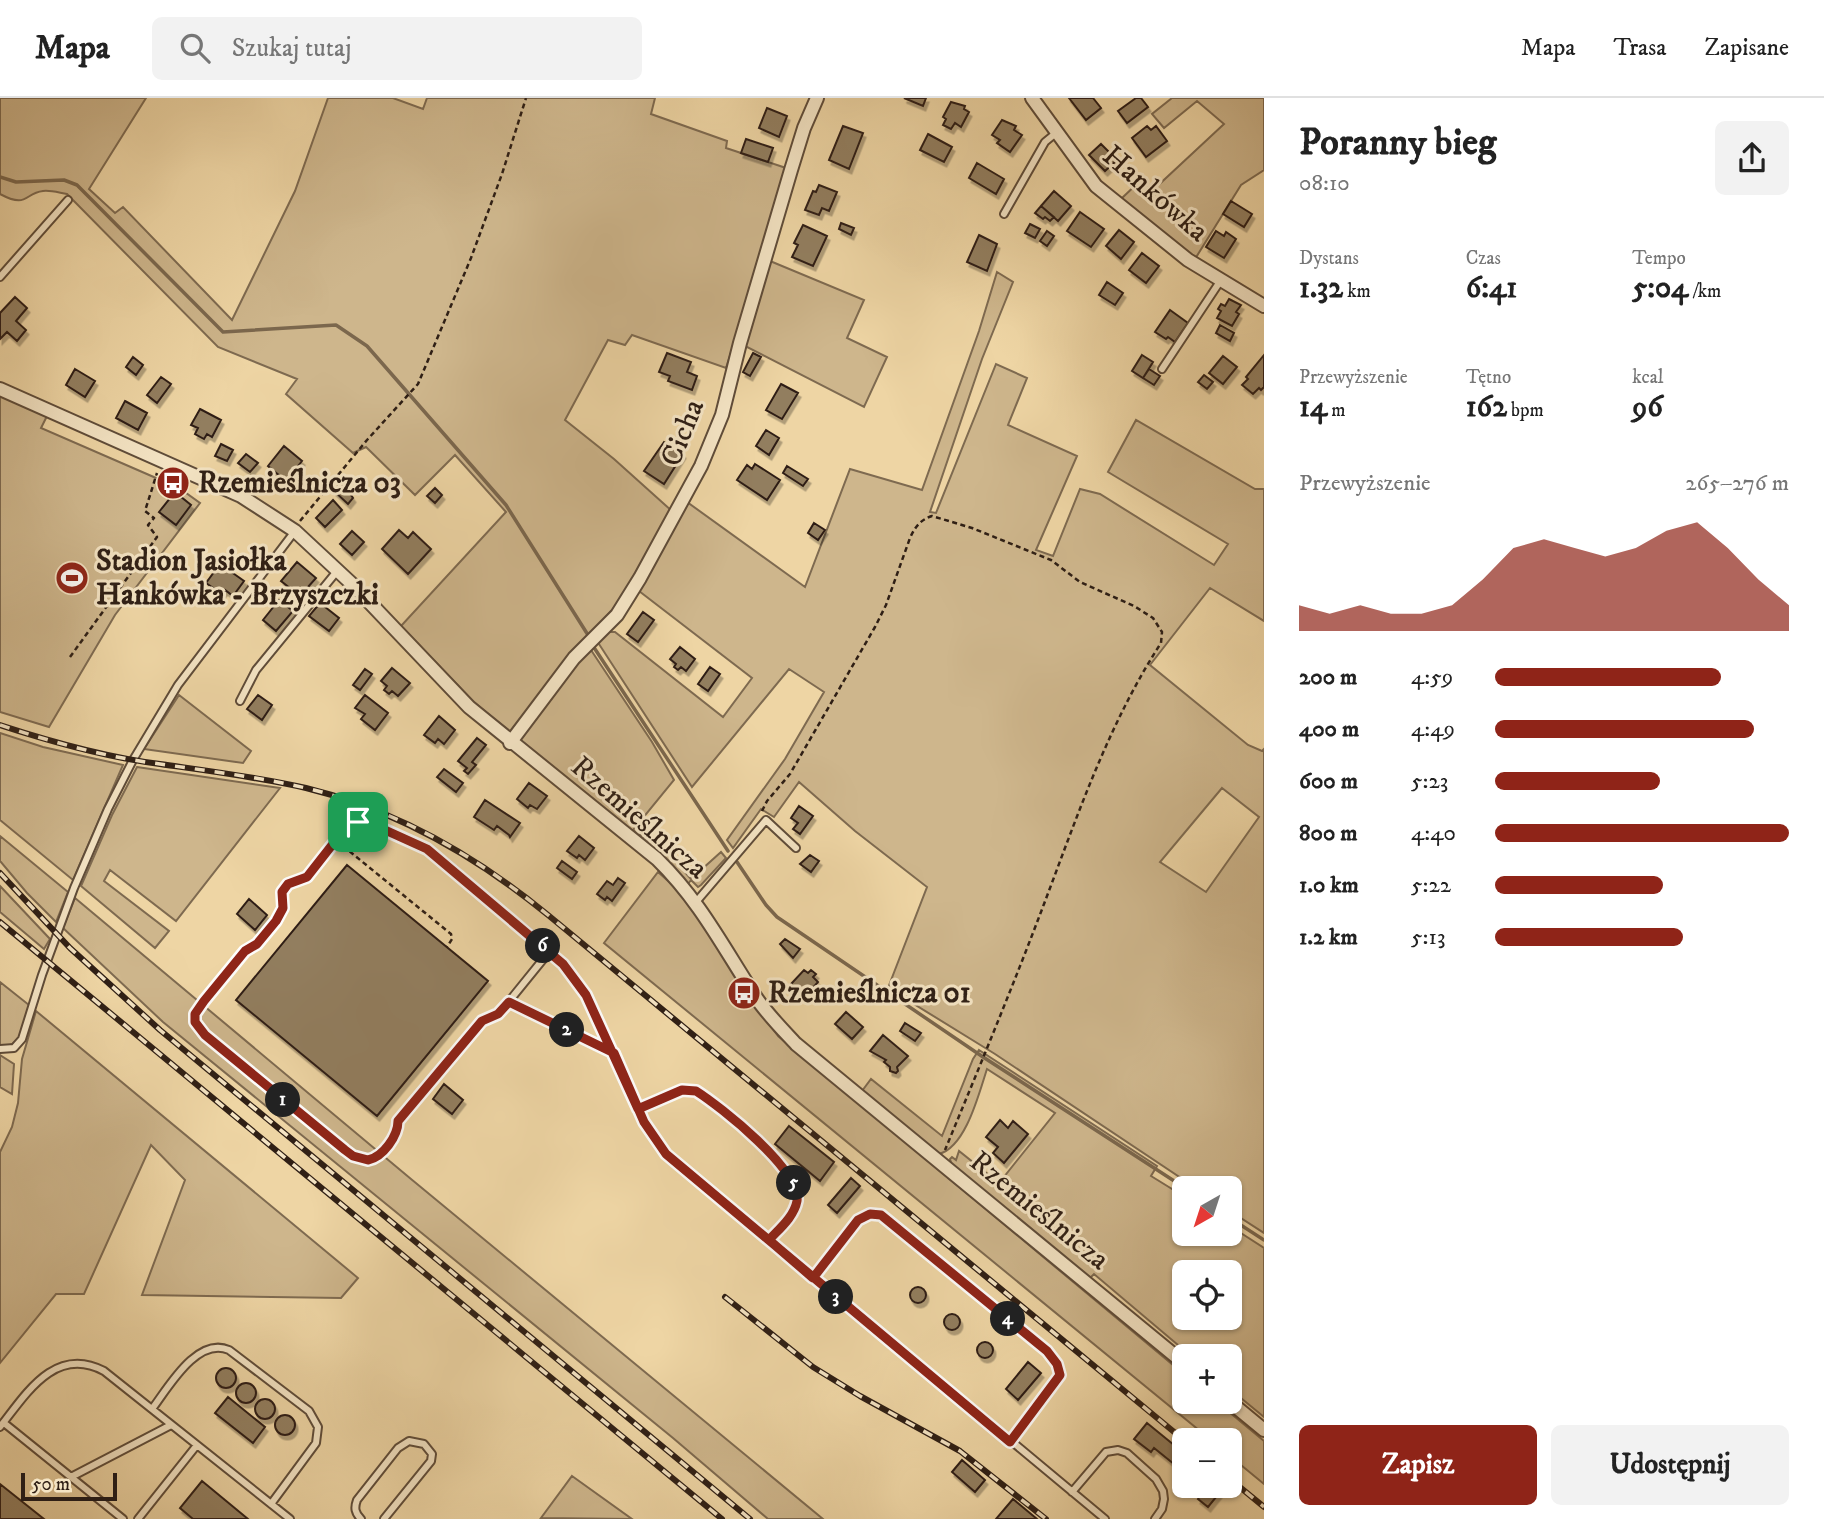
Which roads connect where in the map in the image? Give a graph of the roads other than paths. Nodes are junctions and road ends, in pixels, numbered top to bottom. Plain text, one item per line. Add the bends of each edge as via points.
1 (817, 98) edge
2 (1032, 98) edge
3 (1056, 133) junction
4 (68, 201) dead end
5 (1004, 214) dead end
6 (0, 277) edge
7 (1221, 280) junction
8 (1264, 306) edge
9 (1162, 369) dead end
10 (0, 389) edge
11 (294, 530) junction
12 (338, 570) junction
13 (240, 701) dead end
14 (510, 743) junction
15 (796, 848) dead end
16 (696, 902) junction
17 (549, 952) junction
18 (0, 1049) edge
19 (638, 1109) junction
20 (769, 1240) junction
21 (813, 1278) junction
22 (1172, 1353) edge
23 (152, 1409) junction
24 (1242, 1412) edge
25 (172, 1424) junction
26 (2, 1425) edge
27 (1264, 1430) edge
28 (1010, 1442) junction
29 (197, 1445) junction
30 (71, 1478) junction
31 (1072, 1492) junction
32 (271, 1504) junction
33 (123, 1519) edge
34 (138, 1519) edge
35 (290, 1519) edge
36 (360, 1519) edge
37 (384, 1519) edge
38 (1105, 1519) edge
39 (1155, 1519) edge

1 - 14 street, Cicha via 791,170 722,415 701,466 617,615 574,657
2 - 3 street, Hankówka
3 - 5 lane via 1045,142
3 - 7 street, Hankówka via 1096,186 1188,260
4 - 6 lane
7 - 8 street, Hankówka
7 - 9 lane
10 - 11 street, Rzemieślnicza via 241,496
11 - 12 street, Rzemieślnicza
11 - 18 lane via 178,685 133,760 74,888 22,1039 14,1048
12 - 13 lane via 256,670
12 - 14 street, Rzemieślnicza via 469,707
14 - 16 street, Rzemieślnicza via 657,859
15 - 16 lane via 766,820
16 - 22 street, Rzemieślnicza via 759,1002 796,1044
17 - 17 lane via 427,849 358,822 347,826 307,877 288,884 276,921 198,1009 195,1022 345,1150 368,1160 396,1135 398,1121 482,1021 498,1014
17 - 19 lane via 576,979
19 - 20 lane via 666,1154
19 - 20 lane via 682,1090 696,1091 766,1149 790,1176 797,1192 794,1209
20 - 21 lane
21 - 28 lane
21 - 28 lane via 858,1220 881,1215 1047,1351 1060,1375
23 - 25 lane
23 - 26 lane via 104,1371 81,1363 46,1374
23 - 32 lane via 192,1358 221,1346 309,1411 318,1427 316,1443
24 - 27 street
25 - 29 lane
25 - 30 lane
26 - 30 lane
28 - 31 lane
29 - 32 lane
29 - 34 lane
30 - 33 lane
31 - 38 lane
31 - 39 lane via 1106,1452 1123,1451 1150,1472 1163,1491 1162,1509
32 - 35 lane
36 - 37 lane via 357,1500 398,1448 409,1441 424,1444 432,1454 431,1461

